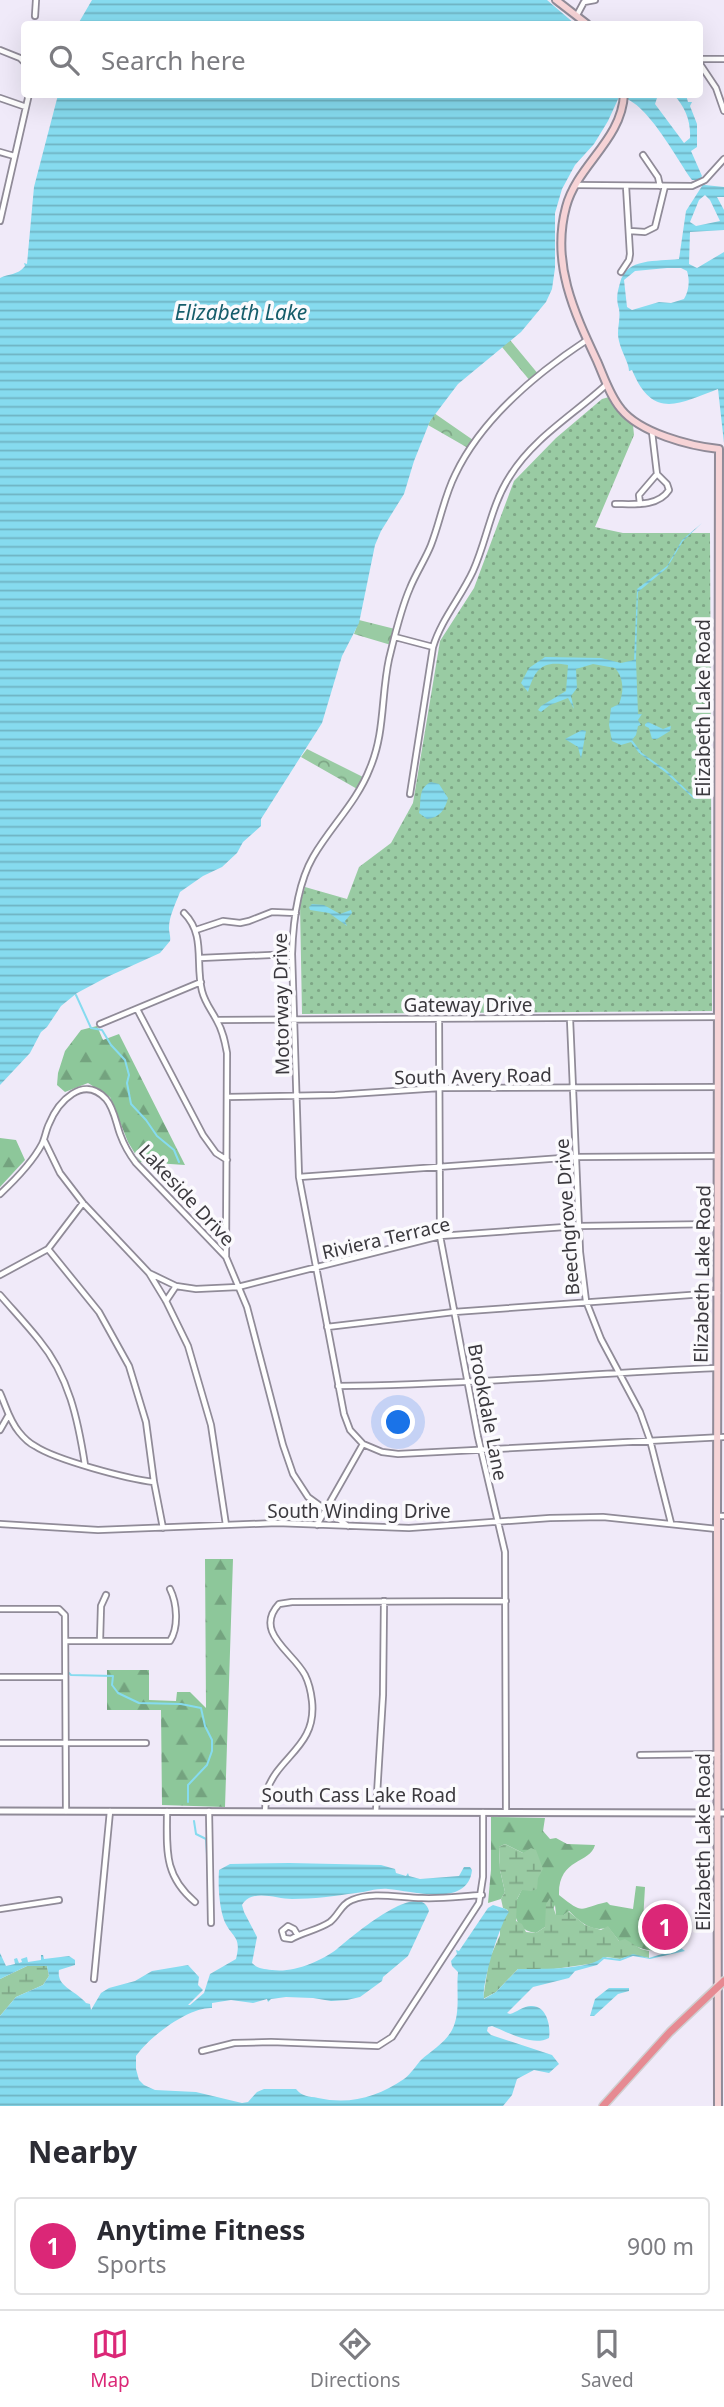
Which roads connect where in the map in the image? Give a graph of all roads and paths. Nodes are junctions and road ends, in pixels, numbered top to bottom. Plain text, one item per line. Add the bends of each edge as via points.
1 (36, 0) edge
2 (556, 0) edge
3 (595, 0) edge
4 (584, 1) edge
5 (576, 15) junction
6 (36, 16) dead end
7 (583, 21) edge
8 (0, 50) edge
9 (21, 59) edge
10 (724, 59) edge
11 (703, 61) edge
12 (703, 67) edge
13 (0, 98) edge
14 (28, 98) edge
15 (624, 98) edge
16 (26, 107) junction
17 (724, 111) edge
18 (0, 152) edge
19 (643, 155) dead end
20 (14, 156) junction
21 (724, 159) edge
22 (575, 186) junction
23 (626, 186) junction
24 (662, 186) junction
25 (2, 207) edge
26 (0, 221) edge
27 (629, 230) junction
28 (621, 272) dead end
29 (587, 341) junction
30 (608, 384) junction
31 (652, 431) junction
32 (721, 449) edge
33 (657, 474) junction
34 (615, 504) dead end
35 (640, 504) junction
36 (721, 540) edge
37 (721, 597) edge
38 (395, 637) junction
39 (433, 647) junction
40 (721, 661) edge
41 (721, 725) edge
42 (721, 785) edge
43 (410, 794) dead end
44 (721, 874) edge
45 (184, 913) dead end
46 (296, 913) junction
47 (196, 930) junction
48 (292, 954) junction
49 (200, 958) junction
50 (201, 982) junction
51 (137, 1009) junction
52 (721, 1016) edge
53 (293, 1018) junction
54 (439, 1018) junction
55 (570, 1018) junction
56 (217, 1020) junction
57 (100, 1024) dead end
58 (719, 1087) junction
59 (439, 1088) junction
60 (573, 1088) junction
61 (297, 1096) junction
62 (227, 1097) junction
63 (721, 1107) edge
64 (44, 1140) junction
65 (719, 1156) junction
66 (576, 1157) junction
67 (227, 1160) junction
68 (439, 1167) junction
69 (299, 1177) junction
70 (721, 1181) edge
71 (0, 1194) edge
72 (83, 1202) junction
73 (719, 1224) junction
74 (579, 1226) junction
75 (440, 1236) junction
76 (721, 1241) edge
77 (48, 1249) junction
78 (226, 1256) junction
79 (316, 1268) junction
80 (149, 1273) junction
81 (0, 1275) edge
82 (176, 1286) junction
83 (238, 1287) junction
84 (718, 1293) junction
85 (0, 1295) edge
86 (166, 1301) junction
87 (587, 1303) junction
88 (454, 1312) junction
89 (327, 1327) junction
90 (717, 1368) junction
91 (619, 1372) junction
92 (468, 1383) junction
93 (338, 1386) junction
94 (0, 1393) edge
95 (8, 1415) junction
96 (0, 1430) edge
97 (720, 1437) edge
98 (650, 1440) junction
99 (363, 1444) junction
100 (481, 1449) junction
101 (85, 1465) junction
102 (154, 1482) junction
103 (324, 1510) junction
104 (720, 1516) edge
105 (498, 1522) junction
106 (671, 1523) junction
107 (0, 1524) edge
108 (226, 1525) junction
109 (317, 1525) junction
110 (349, 1527) junction
111 (163, 1528) junction
112 (717, 1529) junction
113 (170, 1589) dead end
114 (106, 1595) dead end
115 (384, 1601) junction
116 (506, 1601) junction
117 (0, 1609) edge
118 (720, 1616) edge
119 (66, 1641) junction
120 (100, 1641) junction
121 (0, 1677) edge
122 (65, 1677) junction
123 (0, 1743) edge
124 (66, 1743) junction
125 (146, 1743) dead end
126 (718, 1754) junction
127 (640, 1755) dead end
128 (0, 1811) edge
129 (66, 1811) junction
130 (110, 1811) junction
131 (167, 1811) junction
132 (209, 1811) junction
133 (265, 1811) junction
134 (376, 1811) junction
135 (483, 1811) junction
136 (506, 1811) junction
137 (721, 1812) edge
138 (482, 1895) junction
139 (59, 1900) dead end
140 (195, 1902) dead end
141 (0, 1909) edge
142 (211, 1923) dead end
143 (298, 1934) dead end
144 (94, 1979) dead end
145 (721, 1984) edge
146 (721, 2022) edge
147 (202, 2050) dead end
148 (721, 2058) edge
149 (603, 2106) edge
150 (718, 2106) edge

1 - 6 street
2 - 5 main road
3 - 4 street
4 - 5 street
5 - 7 main road
8 - 9 street
10 - 11 street
12 - 17 street
13 - 16 street
14 - 16 street
15 - 22 main road via 614,130
16 - 20 street
18 - 20 street
19 - 24 street
20 - 25 street
21 - 24 street via 692,186
22 - 23 street
22 - 29 main road via 563,222 562,262 568,293
23 - 24 street
23 - 27 street
24 - 27 street via 655,227 645,232
25 - 26 street
27 - 28 street via 629,260
29 - 30 main road
29 - 38 street, Motorway Drive via 517,395 472,445 410,586
30 - 31 main road via 621,409
30 - 39 street via 550,431 510,474 472,573
31 - 32 main road
31 - 33 street
32 - 36 main road, Elizabeth Lake Road
33 - 35 street via 639,495
33 - 35 street via 669,490 665,496
34 - 35 street
36 - 37 main road, Elizabeth Lake Road
37 - 40 main road, Elizabeth Lake Road
38 - 39 street
38 - 46 street, Motorway Drive via 385,683 382,730 370,769 313,858
39 - 43 street
40 - 41 main road, Elizabeth Lake Road
41 - 42 main road, Elizabeth Lake Road
42 - 44 main road, Elizabeth Lake Road
44 - 52 main road, Elizabeth Lake Road
45 - 47 street
46 - 47 street via 272,912
46 - 48 street, Motorway Drive
47 - 49 street
48 - 49 street
48 - 53 street, Motorway Drive
49 - 50 street
50 - 51 street
50 - 56 street
51 - 57 street
51 - 67 street via 203,1135
52 - 55 street, Gateway Drive
52 - 58 main road, Elizabeth Lake Road
53 - 54 street, Gateway Drive
53 - 56 street, Gateway Drive
53 - 61 street, Motorway Drive
54 - 55 street, Gateway Drive
54 - 59 street, Brookdale Lane
55 - 60 street, Beechgrove Drive
56 - 62 street via 227,1053
58 - 60 street, South Avery Road
58 - 63 main road, Elizabeth Lake Road
59 - 60 street, South Avery Road
59 - 61 street, South Avery Road
59 - 68 street, Brookdale Lane
60 - 66 street, Beechgrove Drive
61 - 62 street, South Avery Road
61 - 69 street, Motorway Drive
62 - 67 street
63 - 65 main road, Elizabeth Lake Road
64 - 71 street, Lakeside Drive
64 - 72 street via 60,1173
64 - 78 street, Lakeside Drive via 50,1120 66,1098 81,1089 100,1094 110,1105 136,1163
65 - 66 street
65 - 70 main road, Elizabeth Lake Road
66 - 68 street
66 - 74 street, Beechgrove Drive
67 - 78 street
68 - 69 street
68 - 75 street, Brookdale Lane
69 - 79 street, Motorway Drive
70 - 73 main road, Elizabeth Lake Road
72 - 77 street
72 - 80 street
73 - 74 street, Riviera Terrace
73 - 76 main road, Elizabeth Lake Road
74 - 75 street, Riviera Terrace
74 - 87 street, Beechgrove Drive
75 - 79 street, Riviera Terrace
75 - 88 street, Brookdale Lane
76 - 84 main road, Elizabeth Lake Road
77 - 81 street
77 - 102 street via 99,1312 128,1366 146,1422
78 - 83 street, Lakeside Drive
79 - 83 street, Riviera Terrace
79 - 89 street, Motorway Drive
80 - 82 street, Riviera Terrace
80 - 86 street
82 - 83 street, Riviera Terrace
82 - 86 street
83 - 103 street, Lakeside Drive via 293,1474
84 - 87 street
84 - 90 main road, Elizabeth Lake Road
85 - 101 street via 54,1362 72,1399
86 - 108 street via 188,1346 211,1425
87 - 88 street
87 - 91 street, Beechgrove Drive
88 - 89 street
88 - 92 street, Brookdale Lane
89 - 93 street, Motorway Drive
90 - 91 street
90 - 97 main road, Elizabeth Lake Road
91 - 92 street
91 - 98 street, Beechgrove Drive
92 - 93 street
92 - 100 street, Brookdale Lane
93 - 99 street, Motorway Drive via 350,1430
94 - 95 street
95 - 96 street
95 - 101 street via 33,1446
97 - 98 street
97 - 104 main road, Elizabeth Lake Road
98 - 100 street
98 - 106 street, Beechgrove Drive
99 - 100 street via 398,1454
99 - 103 street
100 - 105 street, Brookdale Lane
101 - 102 street
102 - 111 street
103 - 109 street
103 - 110 street, Lakeside Drive
104 - 112 main road, Elizabeth Lake Road
105 - 106 street, South Winding Drive via 603,1517
105 - 110 street, South Winding Drive
105 - 116 street, Brookdale Lane via 505,1552
106 - 112 street, South Winding Drive
107 - 111 street, South Winding Drive
108 - 109 street, South Winding Drive
108 - 111 street, South Winding Drive
109 - 110 street, South Winding Drive
112 - 118 main road, Elizabeth Lake Road
113 - 120 street via 176,1600 175,1634 170,1641
114 - 120 street via 101,1606
115 - 116 street
115 - 133 street via 288,1602 279,1604 271,1615 271,1633 305,1675 312,1704 307,1732 267,1790
115 - 134 street
116 - 136 street, Brookdale Lane
117 - 119 street via 58,1609 65,1615
118 - 126 main road, Elizabeth Lake Road
119 - 120 street
119 - 122 street
121 - 122 street
122 - 124 street
123 - 124 street
124 - 125 street
124 - 129 street
126 - 127 street
126 - 137 main road, Elizabeth Lake Road
128 - 129 street, South Cass Lake Road
129 - 130 street, South Cass Lake Road
130 - 131 street, South Cass Lake Road
130 - 144 street
131 - 132 street, South Cass Lake Road
131 - 140 street via 167,1861 176,1881
132 - 133 street, South Cass Lake Road
132 - 142 street
133 - 134 street, South Cass Lake Road
134 - 135 street, South Cass Lake Road
135 - 136 street, South Cass Lake Road
135 - 138 street
136 - 137 street, South Cass Lake Road
137 - 145 main road, Elizabeth Lake Road
138 - 143 street via 356,1898 329,1922
138 - 147 street via 384,2043 234,2043
139 - 141 street
145 - 146 main road, Elizabeth Lake Road
145 - 149 highway
146 - 148 main road, Elizabeth Lake Road
148 - 150 main road, Elizabeth Lake Road

